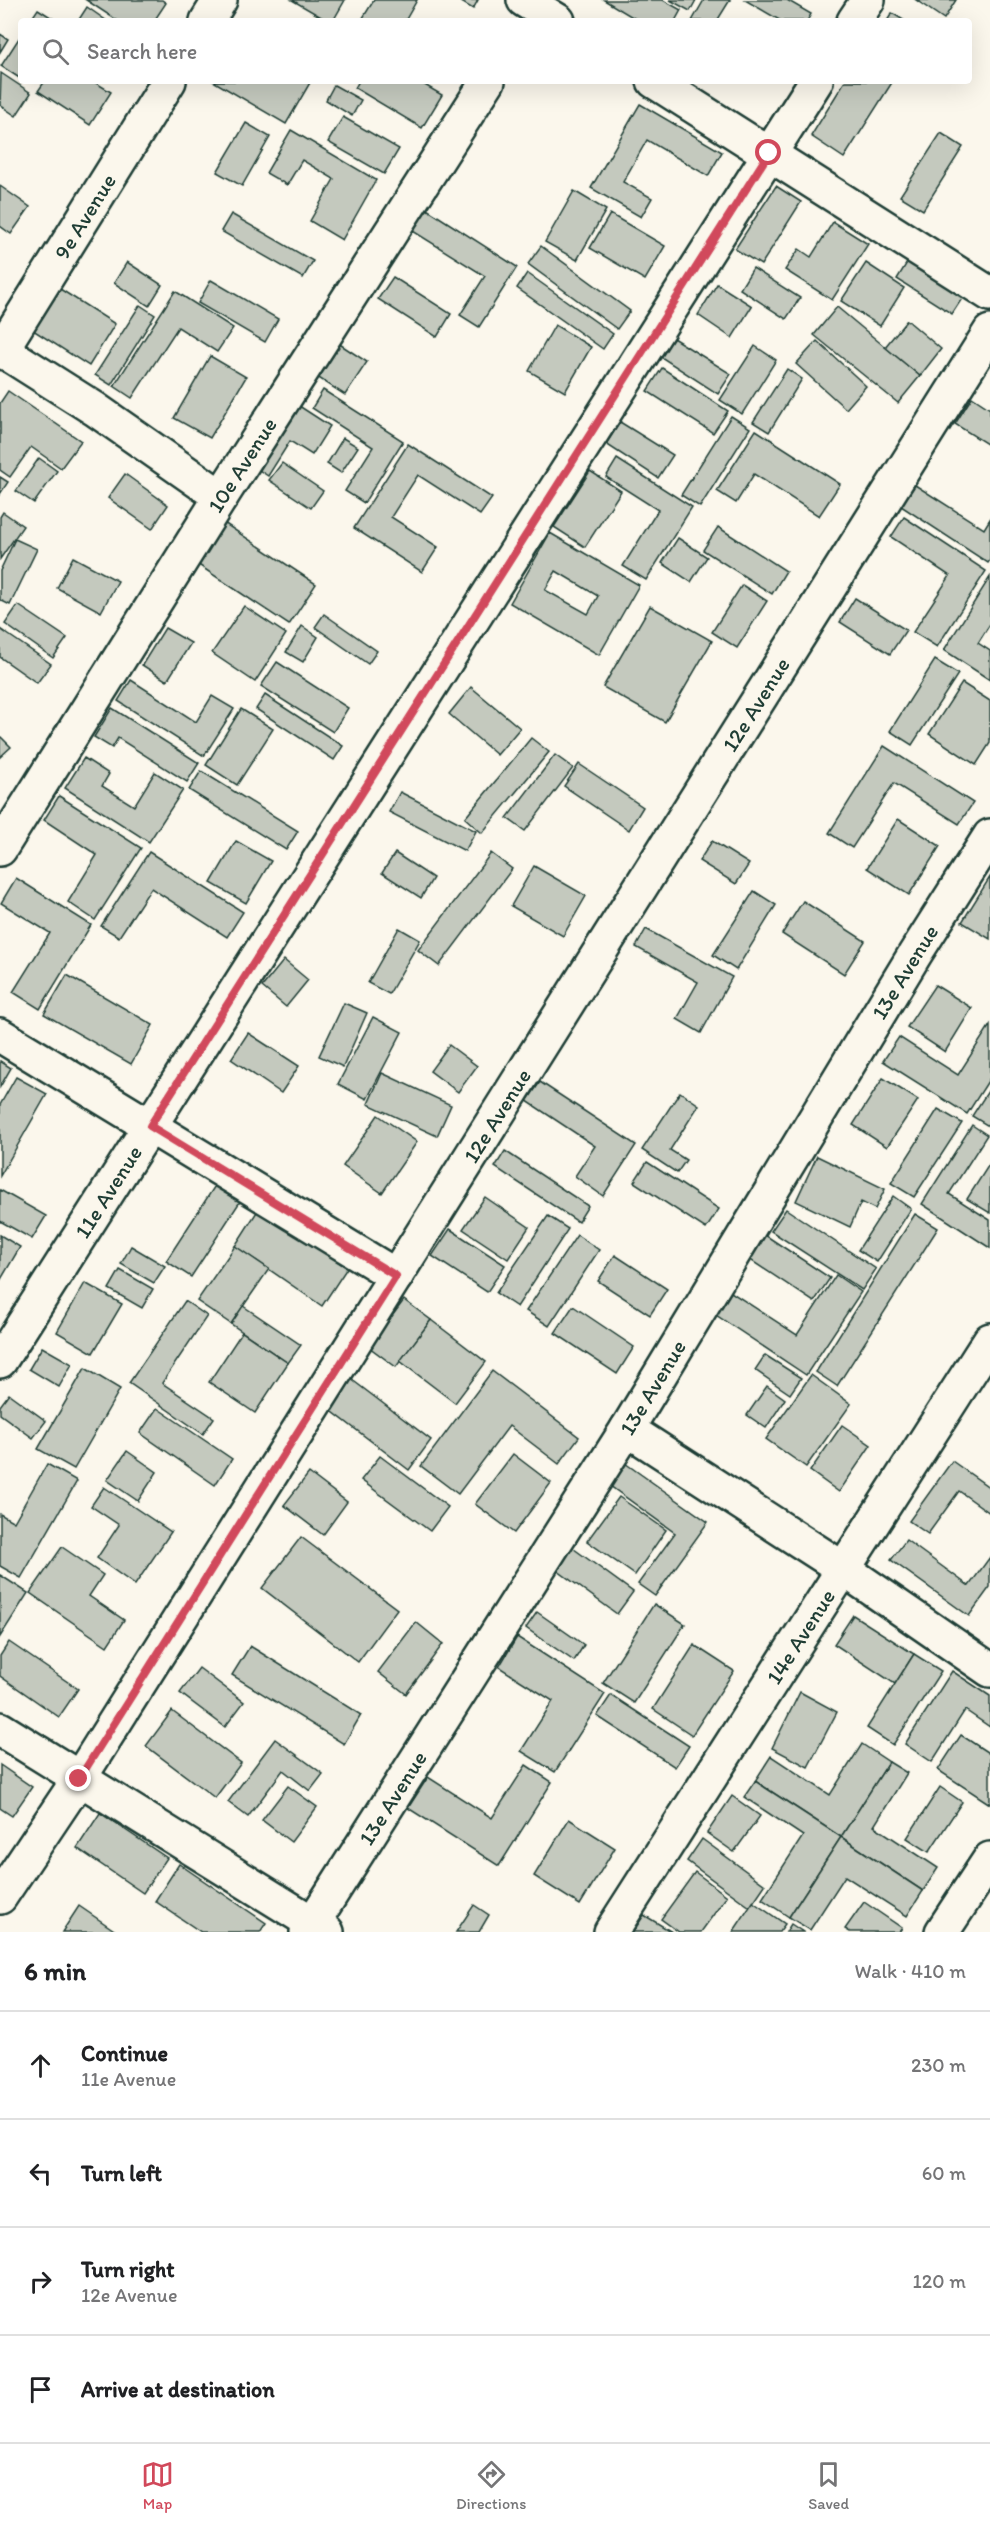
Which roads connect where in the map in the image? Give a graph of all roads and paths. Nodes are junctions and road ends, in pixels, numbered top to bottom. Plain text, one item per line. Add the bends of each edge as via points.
1 (220, 0) edge
2 (868, 0) edge
3 (209, 18) edge
4 (856, 18) edge
5 (168, 84) edge
6 (486, 84) edge
7 (659, 84) edge
8 (814, 84) edge
9 (769, 153) junction
10 (990, 294) edge
11 (990, 332) edge
12 (1, 351) edge
13 (221, 498) junction
14 (990, 836) edge
15 (0, 849) edge
16 (0, 1035) edge
17 (150, 1126) junction
18 (396, 1276) junction
19 (990, 1340) edge
20 (0, 1361) edge
21 (627, 1429) junction
22 (842, 1568) junction
23 (990, 1670) edge
24 (0, 1728) edge
25 (79, 1779) junction
26 (990, 1859) edge
27 (0, 1897) edge
28 (316, 1929) edge
29 (611, 1932) edge
30 (942, 1932) edge

1 - 3 street
2 - 4 street
5 - 12 street, 9e Avenue
6 - 13 street, 10e Avenue
7 - 9 street
8 - 9 street, 11e Avenue
9 - 10 street
9 - 17 street, 11e Avenue
11 - 18 street, 12e Avenue
12 - 13 street via 95,410
13 - 15 street, 10e Avenue
14 - 21 street, 13e Avenue
16 - 17 street
17 - 18 street
17 - 20 street, 11e Avenue
18 - 25 street, 12e Avenue
19 - 22 street, 14e Avenue
21 - 22 street
21 - 28 street, 13e Avenue
22 - 23 street
22 - 29 street, 14e Avenue
24 - 25 street
25 - 27 street, 12e Avenue
25 - 28 street
26 - 30 street

